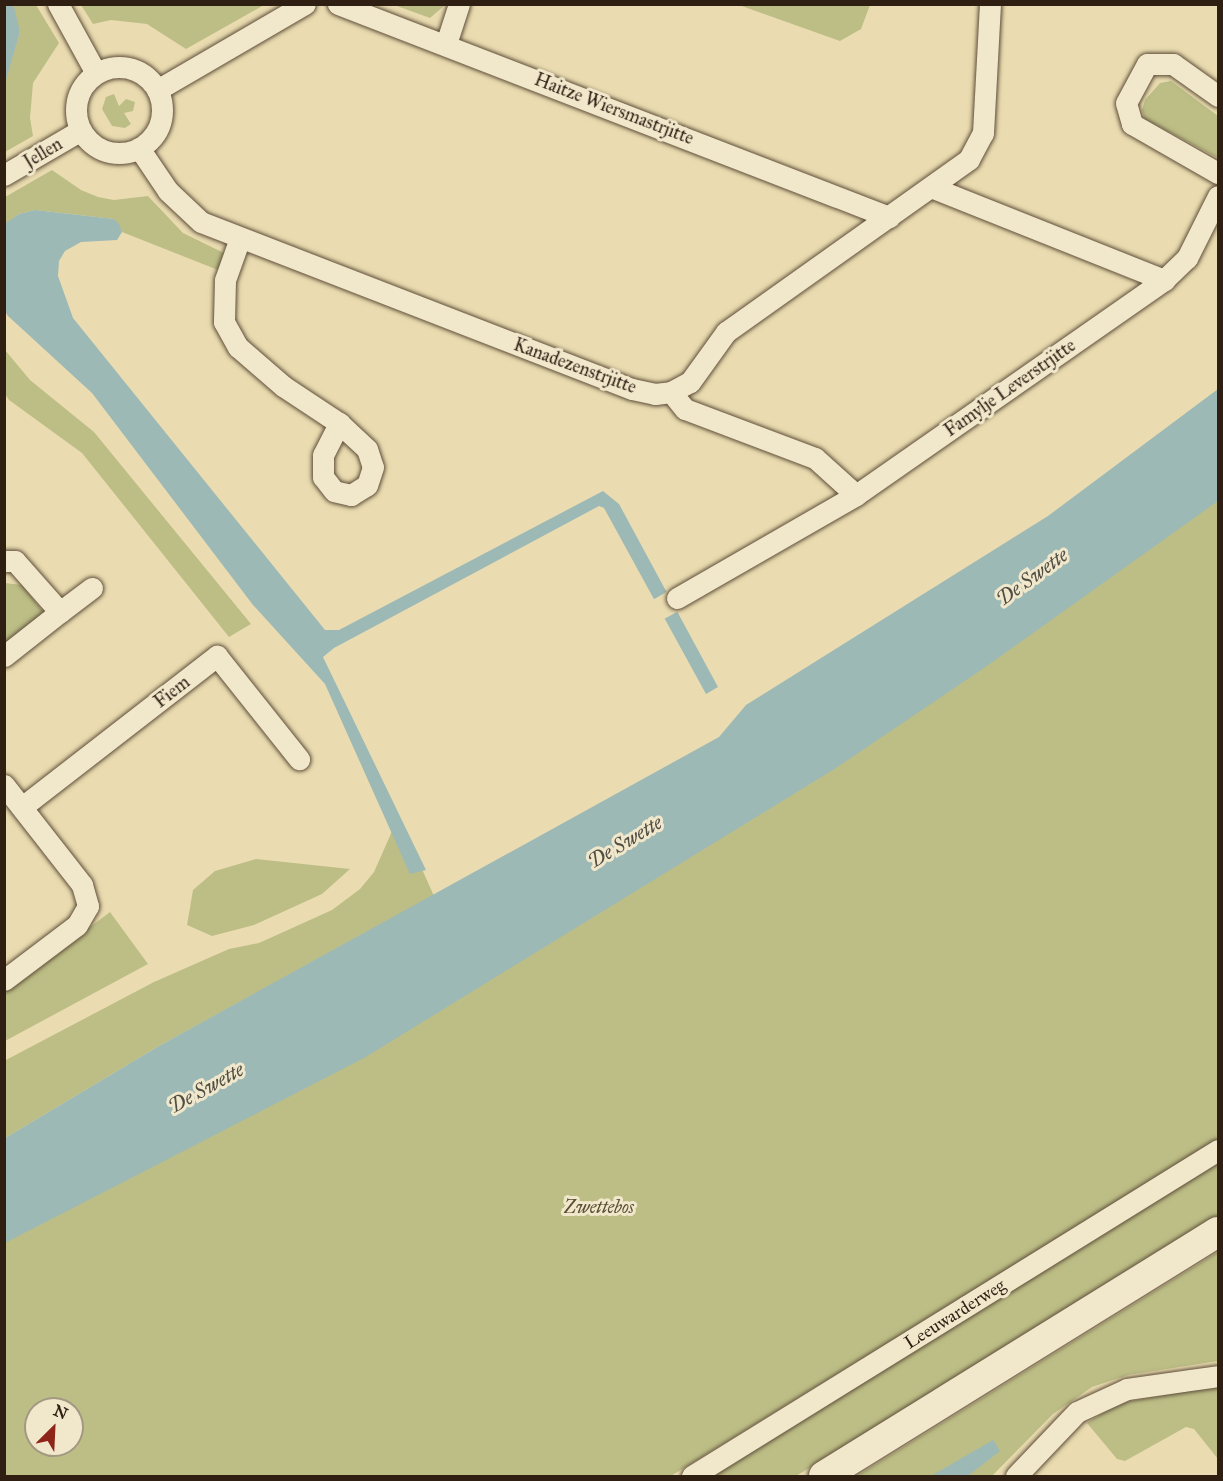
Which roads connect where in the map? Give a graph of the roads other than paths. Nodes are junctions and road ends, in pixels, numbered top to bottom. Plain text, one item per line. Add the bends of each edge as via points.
1 (58, 4) edge
2 (305, 4) edge
3 (338, 4) edge
4 (459, 4) edge
5 (990, 4) edge
6 (446, 44) junction
7 (96, 73) junction
8 (157, 90) junction
9 (1218, 96) edge
10 (81, 130) junction
11 (139, 148) junction
12 (1218, 173) edge
13 (4, 175) edge
14 (933, 188) junction
15 (1218, 196) edge
16 (889, 217) junction
17 (240, 238) junction
18 (1164, 280) junction
19 (671, 392) junction
20 (339, 423) dead end
21 (856, 495) junction
22 (4, 561) edge
23 (92, 588) dead end
24 (677, 598) dead end
25 (60, 612) junction
26 (4, 656) edge
27 (299, 759) dead end
28 (4, 785) edge
29 (22, 807) junction
30 (4, 980) edge
31 (1218, 1150) edge
32 (1218, 1232) edge
33 (1218, 1376) edge
34 (692, 1476) edge
35 (824, 1476) edge
36 (1016, 1476) edge

1 - 7 street
2 - 8 street
3 - 6 street, Haitze Wiersmastrjitte
4 - 6 street
5 - 14 street via 983,133 969,159
6 - 16 street, Haitze Wiersmastrjitte
7 - 8 street via 113,67 131,68 146,76
7 - 10 street via 77,98
8 - 11 street via 162,106 160,123 152,138
9 - 12 street via 1173,64 1147,64 1126,103 1132,124
10 - 11 street via 91,143 106,151 123,153
10 - 13 street, Jellen
11 - 17 street, Kanadezenstrjitte via 183,207 201,222
14 - 16 street
14 - 18 street
15 - 18 street, Famylje Leverstrjitte via 1187,258
16 - 19 street via 726,332 690,382
17 - 19 street, Kanadezenstrjitte via 632,389 655,394
17 - 20 street via 225,280 224,322 238,347 256,363
18 - 21 street, Famylje Leverstrjitte
19 - 21 street via 686,409 815,458
21 - 24 street, Famylje Leverstrjitte
22 - 25 street via 15,561
23 - 25 street
25 - 26 street
27 - 29 street, Fiem via 218,656
28 - 29 street
29 - 30 street via 82,885 88,906 77,925
31 - 34 street, Leeuwarderweg
32 - 35 main road
33 - 36 street via 1127,1389 1077,1412

